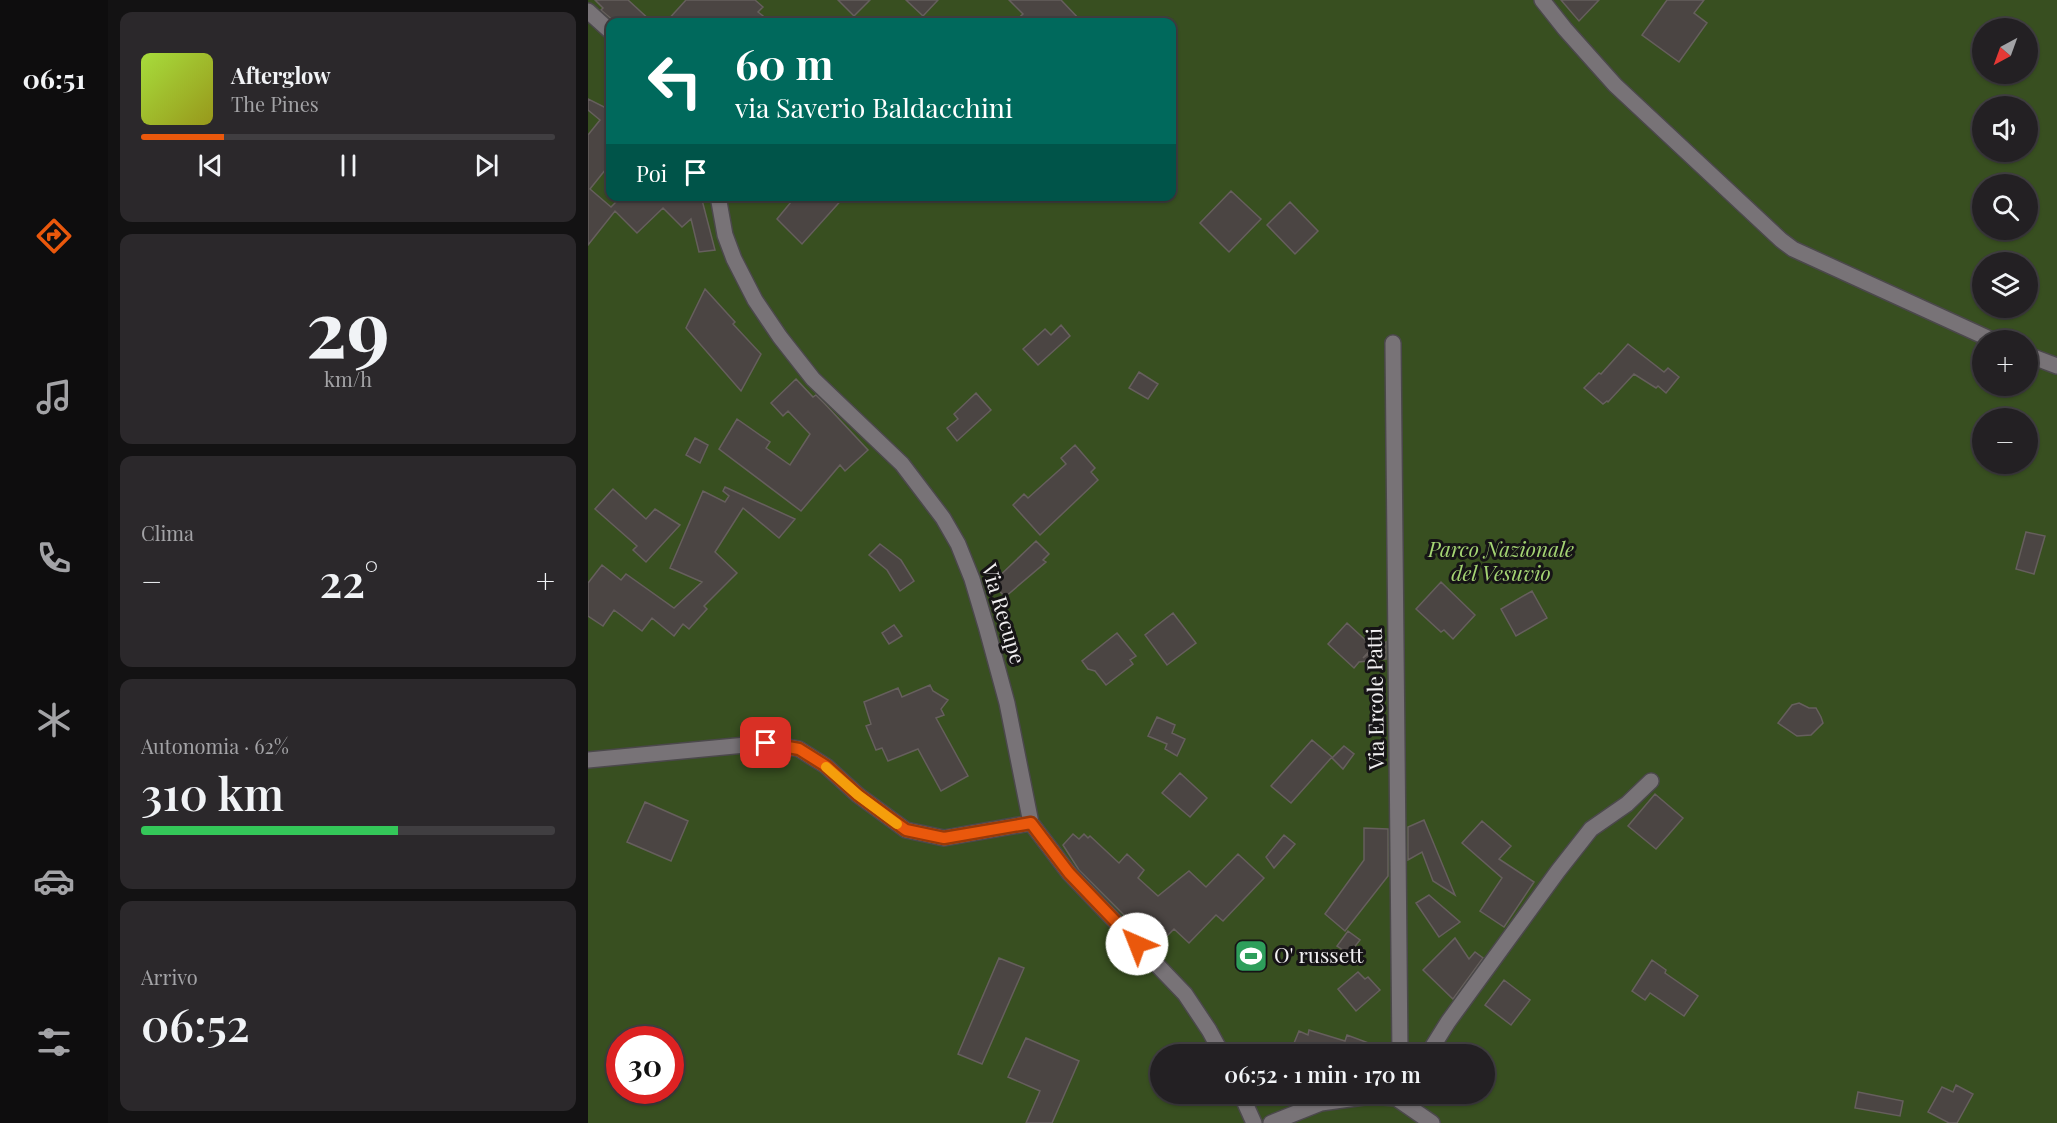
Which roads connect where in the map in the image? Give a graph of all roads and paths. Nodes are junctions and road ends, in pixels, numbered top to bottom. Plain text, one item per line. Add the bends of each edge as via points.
1 (1542, 0) edge
2 (588, 11) edge
3 (606, 27) edge
4 (718, 201) edge
5 (1972, 331) edge
6 (1393, 343) dead end
7 (2038, 359) edge
8 (2057, 366) edge
9 (588, 760) edge
10 (1651, 781) dead end
11 (1031, 823) junction
12 (1216, 1044) edge
13 (1400, 1044) edge
14 (1434, 1044) edge
15 (1245, 1104) edge
16 (1318, 1104) edge
17 (1407, 1104) edge
18 (1254, 1123) edge
19 (1271, 1123) edge
20 (1432, 1123) edge

1 - 5 street via 1615,84 1781,240
2 - 3 street
4 - 11 street, Via Recupe via 734,259 780,337 813,379 902,464 958,544 1008,703
6 - 13 street, Via Ercole Patti
7 - 8 street
9 - 11 street via 766,743 799,749 906,830 944,838
10 - 14 street via 1585,837
11 - 12 street, Via Recupe via 1069,873 1185,994
15 - 18 street
16 - 19 street
17 - 20 street

